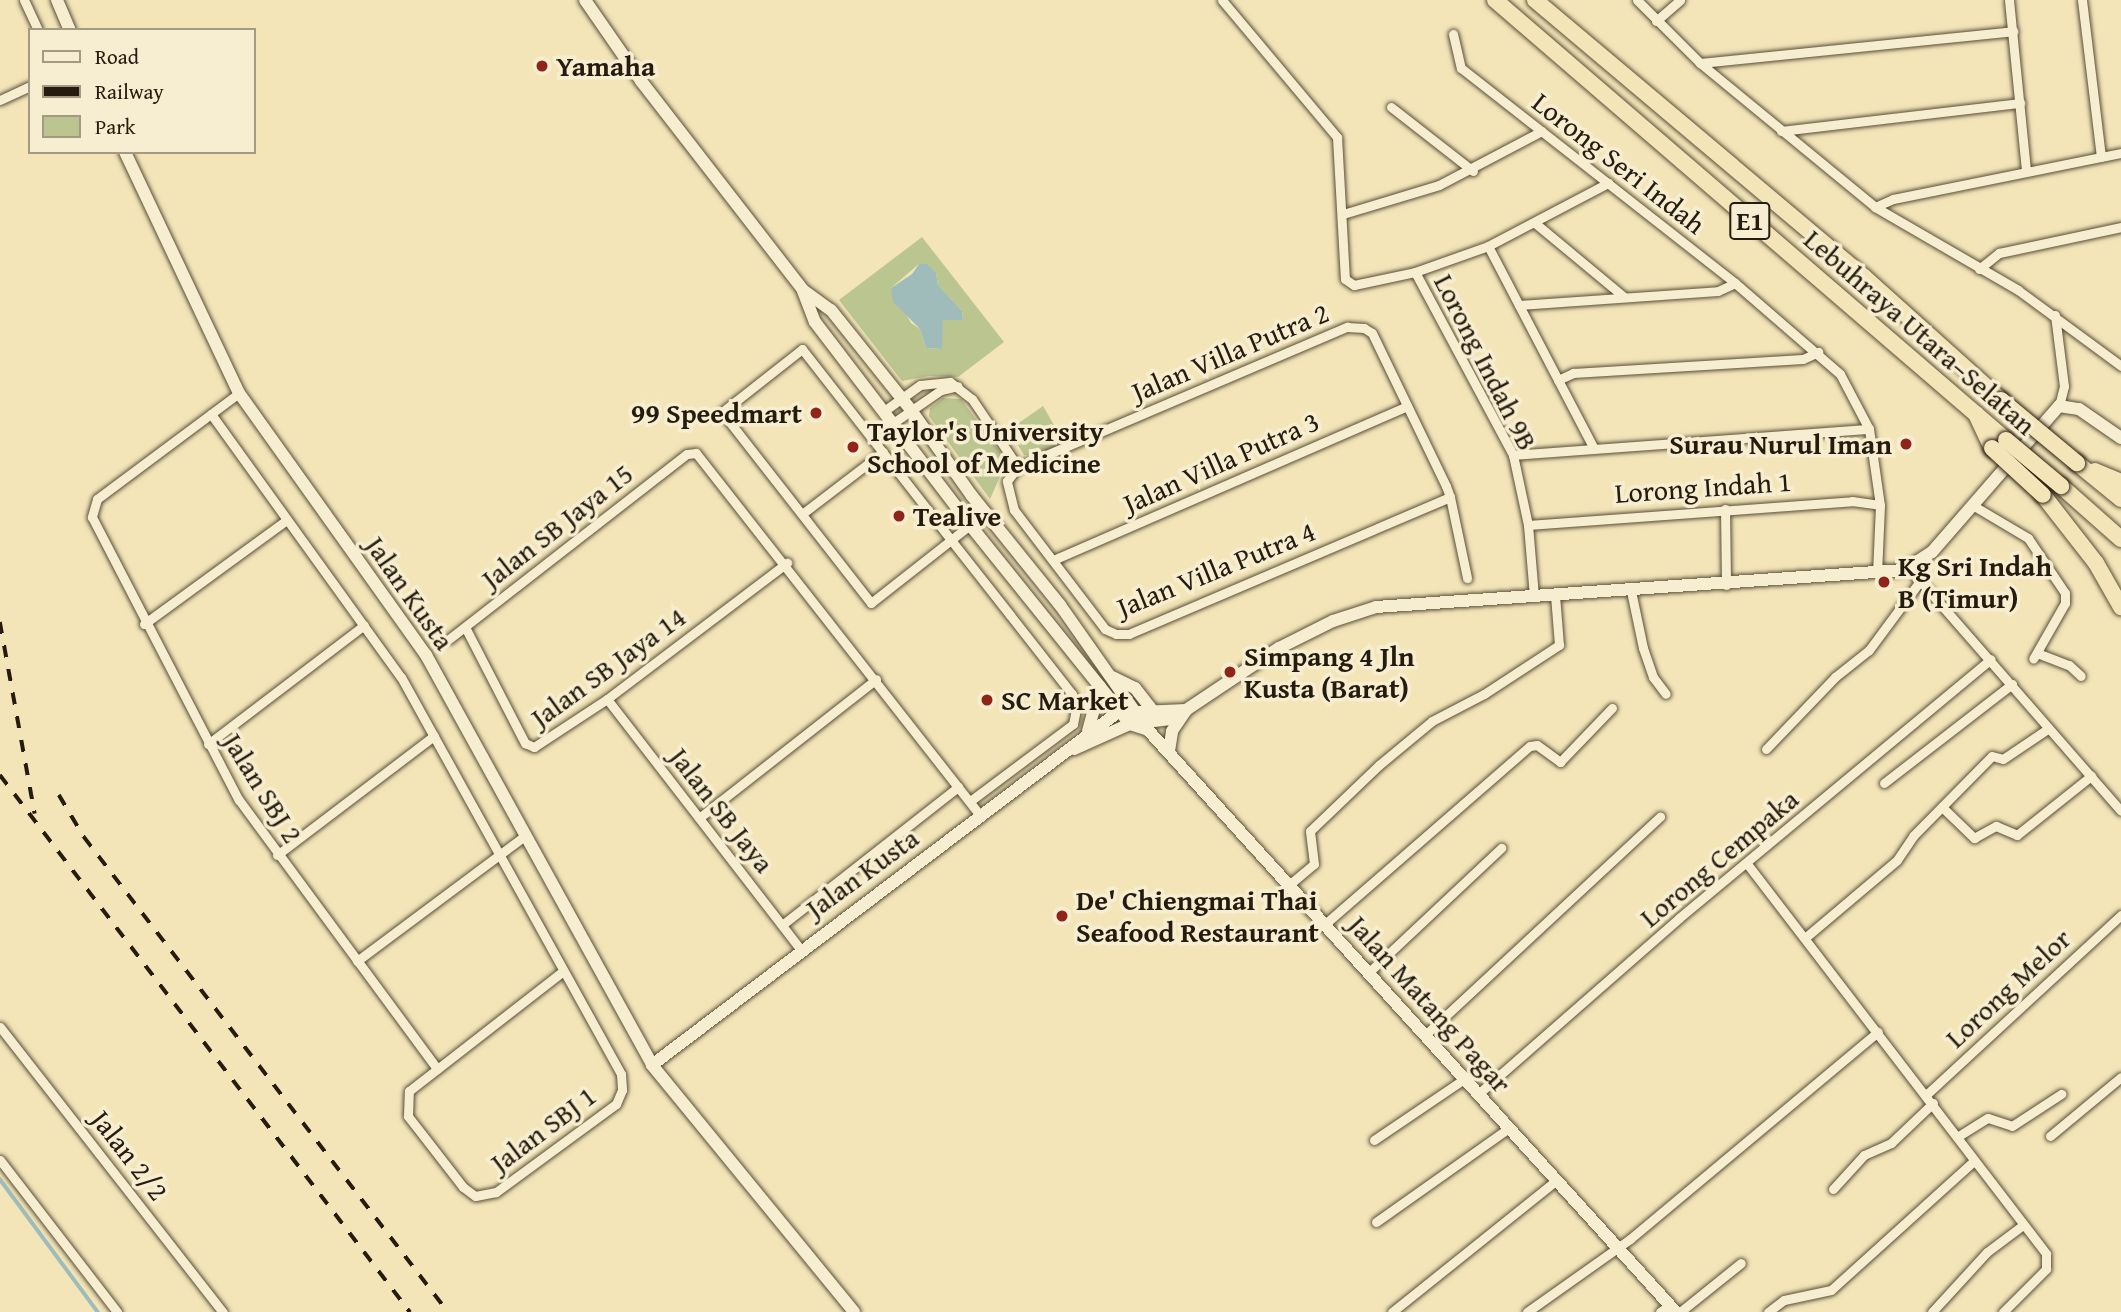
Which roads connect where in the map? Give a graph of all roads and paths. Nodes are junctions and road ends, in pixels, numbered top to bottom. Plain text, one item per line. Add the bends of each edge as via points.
1 (24, 0) edge
2 (57, 0) edge
3 (585, 0) edge
4 (1222, 0) edge
5 (1495, 0) edge
6 (1535, 0) edge
7 (1637, 0) edge
8 (1680, 0) edge
9 (2009, 0) edge
10 (2082, 0) edge
11 (1656, 21) junction
12 (37, 28) edge
13 (69, 28) edge
14 (2013, 31) junction
15 (1453, 34) dead end
16 (1700, 63) junction
17 (28, 87) edge
18 (0, 100) edge
19 (2020, 103) junction
20 (1391, 107) dead end
21 (1542, 131) junction
22 (1782, 131) junction
23 (2121, 153) edge
24 (126, 154) edge
25 (2101, 157) junction
26 (1473, 171) junction
27 (2026, 171) junction
28 (1608, 183) junction
29 (1875, 207) junction
30 (1343, 214) junction
31 (1535, 223) junction
32 (2121, 227) edge
33 (1488, 246) junction
34 (1979, 270) junction
35 (1415, 272) junction
36 (1735, 283) junction
37 (803, 290) junction
38 (1624, 297) junction
39 (1520, 304) junction
40 (2055, 315) junction
41 (1818, 352) junction
42 (2121, 366) edge
43 (1558, 380) junction
44 (958, 386) junction
45 (239, 393) junction
46 (901, 398) junction
47 (1407, 406) junction
48 (2059, 406) junction
49 (911, 410) junction
50 (884, 411) junction
51 (211, 414) junction
52 (893, 423) junction
53 (1869, 429) junction
54 (2121, 438) edge
55 (1999, 444) junction
56 (1593, 447) junction
57 (883, 452) junction
58 (1513, 454) junction
59 (2077, 463) junction
60 (1018, 467) junction
61 (2121, 482) edge
62 (1450, 497) junction
63 (2121, 499) edge
64 (1880, 505) junction
65 (1974, 506) junction
66 (1724, 509) junction
67 (802, 514) junction
68 (285, 521) junction
69 (1528, 524) junction
70 (970, 525) junction
71 (2121, 539) edge
72 (951, 540) junction
73 (1053, 561) junction
74 (787, 564) junction
75 (1909, 568) junction
76 (1877, 573) junction
77 (1468, 578) dead end
78 (1920, 581) junction
79 (1726, 584) junction
80 (1631, 591) junction
81 (1555, 595) junction
82 (1534, 597) junction
83 (1060, 605) junction
84 (2121, 607) edge
85 (144, 624) junction
86 (364, 625) junction
87 (465, 627) junction
88 (1052, 628) junction
89 (449, 639) dead end
90 (1991, 659) junction
91 (2081, 676) dead end
92 (876, 680) junction
93 (2012, 684) junction
94 (1100, 687) junction
95 (1666, 694) dead end
96 (607, 699) junction
97 (1612, 708) dead end
98 (1121, 712) junction
99 (1183, 714) junction
100 (1147, 719) junction
101 (1130, 724) junction
102 (2049, 728) junction
103 (1086, 734) junction
104 (434, 736) junction
105 (208, 744) junction
106 (1766, 749) dead end
107 (1070, 750) junction
108 (1169, 751) junction
109 (2091, 776) junction
110 (999, 779) junction
111 (1884, 783) dead end
112 (958, 787) junction
113 (1011, 794) junction
114 (970, 801) junction
115 (1942, 807) junction
116 (2121, 811) edge
117 (981, 816) junction
118 (1660, 817) dead end
119 (699, 818) junction
120 (526, 835) junction
121 (1501, 848) dead end
122 (277, 855) junction
123 (499, 855) junction
124 (1748, 865) junction
125 (1290, 884) junction
126 (2121, 915) edge
127 (1325, 924) junction
128 (782, 925) junction
129 (1806, 937) junction
130 (800, 949) junction
131 (357, 961) junction
132 (562, 972) junction
133 (1368, 973) junction
134 (0, 1027) edge
135 (1878, 1032) junction
136 (1425, 1035) junction
137 (652, 1065) junction
138 (437, 1069) junction
139 (2121, 1077) edge
140 (1464, 1079) junction
141 (1927, 1094) junction
142 (2061, 1094) dead end
143 (1478, 1095) junction
144 (1933, 1103) junction
145 (1509, 1128) junction
146 (2050, 1136) dead end
147 (1957, 1137) junction
148 (1374, 1140) dead end
149 (0, 1160) edge
150 (1974, 1161) junction
151 (1557, 1180) junction
152 (1833, 1189) dead end
153 (1376, 1222) dead end
154 (2023, 1224) junction
155 (1617, 1246) junction
156 (1741, 1263) dead end
157 (1671, 1310) edge
158 (117, 1312) edge
159 (223, 1312) edge
160 (854, 1312) edge
161 (1392, 1312) edge
162 (1527, 1312) edge
163 (1768, 1312) edge
164 (1932, 1312) edge
165 (2003, 1312) edge

1 - 12 street
2 - 13 street
3 - 37 street via 641,81
4 - 30 street via 1337,137
5 - 55 highway, Lebuhraya Utara–Selatan / E1 via 1976,414
6 - 59 highway, Lebuhraya Utara–Selatan / E1, bridge
7 - 11 street
8 - 11 street
9 - 14 street
10 - 25 street
11 - 16 street
14 - 16 street
14 - 19 street
15 - 21 street, Lorong Seri Indah via 1461,68
16 - 22 street
17 - 18 street
19 - 22 street
19 - 27 street
20 - 26 street
21 - 26 street
21 - 28 street, Lorong Seri Indah
22 - 29 street
23 - 25 street
24 - 45 street, Jalan Kusta
25 - 27 street
26 - 30 street
27 - 29 street via 1893,199
28 - 31 street
28 - 36 street, Lorong Seri Indah
29 - 34 street
30 - 35 street via 1345,279 1366,286
31 - 33 street
31 - 38 street
32 - 34 street via 1999,253
33 - 35 street
33 - 39 street
34 - 40 street
35 - 58 street, Lorong Indah 9B
36 - 38 street via 1718,290
36 - 41 street, Lorong Seri Indah
37 - 46 street via 831,310
37 - 50 street via 815,322
38 - 39 street
39 - 43 street
40 - 42 street
40 - 48 street via 2064,386
41 - 43 street via 1803,359 1573,373
41 - 53 street, Lorong Seri Indah via 1840,374
43 - 56 street
44 - 46 street via 937,380
44 - 49 street via 941,390
44 - 60 street via 972,399
45 - 51 street
45 - 120 street, Jalan Kusta via 426,655
46 - 49 street
46 - 50 street
47 - 60 street, Jalan Villa Putra 2 via 1372,333 1347,327
47 - 62 street, Jalan Villa Putra 2
47 - 73 street, Jalan Villa Putra 3
48 - 54 street via 2079,409
48 - 65 street
49 - 52 street
49 - 83 street via 972,496
50 - 52 street
51 - 68 street
51 - 85 street, Jalan SBJ 2 via 91,506 92,517
52 - 70 street
53 - 56 street
53 - 64 street, Lorong Seri Indah
55 - 71 highway, Lebuhraya Utara–Selatan, bridge via 2061,486
55 - 84 highway, bridge via 2096,563
56 - 58 street
57 - 67 street
57 - 67 street via 803,349 722,412
57 - 72 street
58 - 69 street, Lorong Indah 9B
59 - 61 highway
59 - 63 highway, Lebuhraya Utara–Selatan / E1
60 - 73 street, Jalan Villa Putra 4 via 1010,474 1007,491 1014,510
62 - 73 street, Jalan Villa Putra 4 via 1129,634 1105,629
62 - 77 street, Jalan Villa Putra 2
64 - 66 street, Lorong Indah 1 via 1852,501
64 - 76 street, Lorong Seri Indah
65 - 75 street via 1932,552
65 - 91 street via 2028,538 2065,593 2065,603 2035,656
66 - 69 street, Lorong Indah 1
66 - 79 street
67 - 72 street via 871,603
68 - 85 street
68 - 86 street
69 - 82 street, Lorong Indah 9B
70 - 72 street
70 - 88 street
72 - 110 street via 1072,694 1076,709 1073,724
74 - 87 street, Jalan SB Jaya 15 via 696,453 687,454
74 - 92 street
74 - 96 street, Jalan SB Jaya 14
75 - 76 street
75 - 78 street
76 - 79 street
78 - 90 street
78 - 106 street via 1869,650 1835,677
79 - 80 street
80 - 81 street
80 - 95 street via 1646,657
81 - 82 street
81 - 125 street via 1559,645 1484,694 1432,721 1379,765 1310,831 1314,864
82 - 99 street via 1376,607 1279,648
83 - 88 street via 1050,606
83 - 100 street, Jalan Matang Pagar via 1111,677 1135,688
85 - 105 street, Jalan SBJ 2
86 - 104 street via 401,677
86 - 105 street
87 - 89 street, Jalan SB Jaya 15
87 - 96 street, Jalan SB Jaya 14 via 527,746 537,746
88 - 94 street
90 - 93 street
90 - 124 street, Lorong Cempaka
92 - 112 street
92 - 119 street
93 - 102 street
93 - 111 street
94 - 98 street
94 - 103 street via 1098,708
96 - 119 street, Jalan SB Jaya
97 - 127 street via 1560,762 1537,745 1530,746
98 - 100 street
98 - 101 street
98 - 103 street, Jalan Kusta
99 - 100 street
99 - 108 street
100 - 101 street
100 - 108 street, Jalan Matang Pagar
101 - 107 street, Jalan Kusta
102 - 109 street
102 - 115 street via 2003,759 1992,756
103 - 107 street, Jalan Kusta
104 - 122 street
104 - 123 street
105 - 122 street, Jalan SBJ 2
107 - 113 street, Jalan Kusta
108 - 125 street, Jalan Matang Pagar
109 - 115 street via 2017,835 1996,826 1974,838
109 - 116 street
110 - 113 street
110 - 114 street
112 - 114 street
112 - 128 street
113 - 117 street, Jalan Kusta
114 - 117 street
115 - 129 street via 1897,860
117 - 130 street, Jalan Kusta
118 - 136 street
119 - 128 street, Jalan SB Jaya
120 - 123 street
120 - 137 street, Jalan Kusta
121 - 133 street
122 - 131 street, Jalan SBJ 2
123 - 131 street
123 - 132 street
124 - 129 street
124 - 143 street, Lorong Cempaka via 1679,918
125 - 127 street, Jalan Matang Pagar
126 - 141 street, Lorong Melor
127 - 133 street, Jalan Matang Pagar
128 - 130 street, Jalan SB Jaya
129 - 135 street
130 - 137 street, Jalan Kusta
131 - 138 street, Jalan SBJ 2
132 - 138 street
132 - 138 street, Jalan SBJ 1 via 621,1074 622,1090 616,1104 496,1192 482,1197 463,1187 408,1116 410,1091
133 - 136 street, Jalan Matang Pagar
134 - 159 street, Jalan 2/2
135 - 141 street
135 - 155 street
136 - 140 street, Jalan Matang Pagar
137 - 160 street, Jalan Kusta
139 - 146 street
140 - 143 street, Jalan Matang Pagar
140 - 148 street
141 - 144 street
142 - 147 street via 2012,1126 1989,1118
143 - 145 street, Jalan Matang Pagar
144 - 147 street
144 - 152 street via 1891,1143 1864,1155
145 - 151 street, Jalan Matang Pagar
145 - 153 street
147 - 150 street
149 - 158 street
150 - 154 street
150 - 163 street via 1831,1290 1784,1300
151 - 155 street, Jalan Matang Pagar
151 - 161 street
154 - 164 street via 1987,1252
154 - 165 street via 2048,1262
155 - 157 street, Jalan Matang Pagar
155 - 162 street
156 - 157 street

